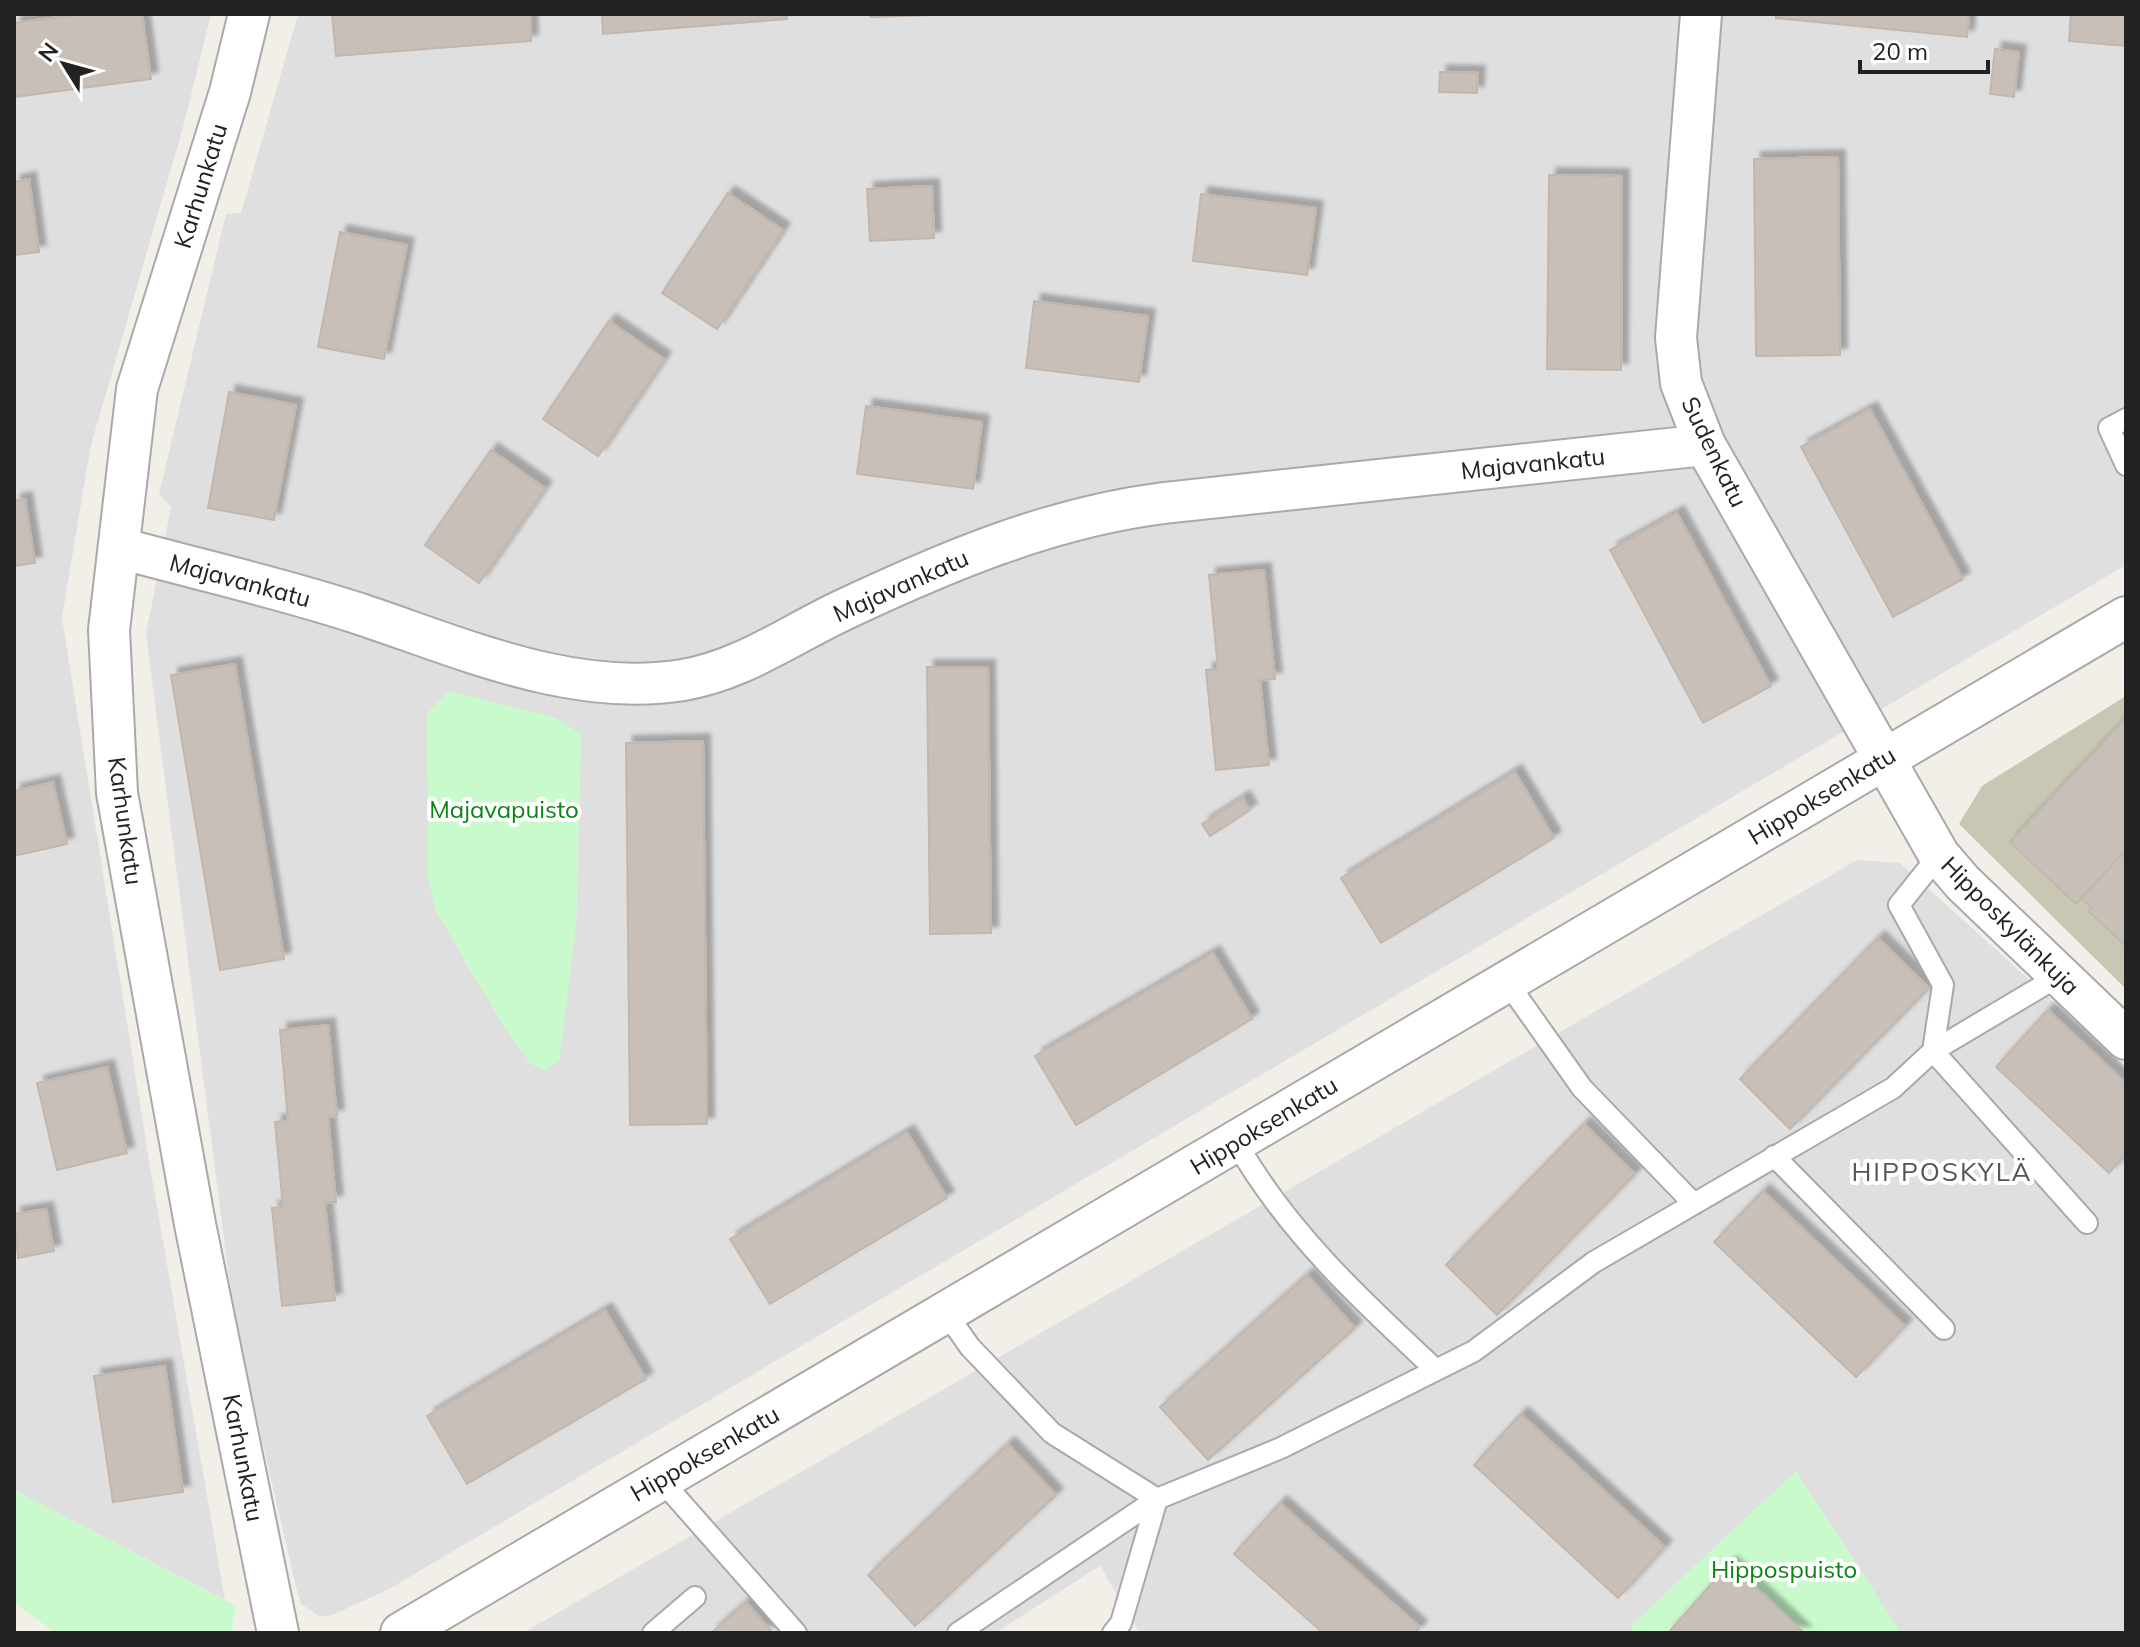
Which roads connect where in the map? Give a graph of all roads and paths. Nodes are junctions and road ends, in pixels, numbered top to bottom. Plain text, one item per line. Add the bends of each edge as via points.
1 (249, 14) edge
2 (1701, 14) edge
3 (2126, 419) edge
4 (1705, 445) junction
5 (2126, 465) edge
6 (120, 548) junction
7 (2126, 617) edge
8 (1885, 759) junction
9 (1939, 855) junction
10 (2059, 976) junction
11 (1507, 982) junction
12 (2126, 1039) edge
13 (1933, 1051) junction
14 (1236, 1142) junction
15 (1774, 1156) junction
16 (1694, 1204) junction
17 (2087, 1223) dead end
18 (946, 1313) junction
19 (1944, 1329) dead end
20 (1436, 1370) junction
21 (661, 1480) junction
22 (1157, 1499) junction
23 (695, 1597) dead end
24 (278, 1633) edge
25 (401, 1633) edge
26 (653, 1633) edge
27 (796, 1633) edge
28 (958, 1633) edge
29 (1113, 1633) edge

1 - 6 street, Karhunkatu via 230,92 137,389
2 - 4 street, Sudenkatu via 1676,338 1681,383
3 - 5 lane via 2109,428
4 - 6 street, Majavankatu via 1164,503 1097,516 935,567 728,668 669,681 555,675
4 - 8 street, Sudenkatu
6 - 24 street, Karhunkatu via 109,630 117,793 195,1224
7 - 8 street, Hippoksenkatu
8 - 9 street, Hipposkylänkuja
8 - 11 street, Hippoksenkatu
9 - 10 street, Hipposkylänkuja
9 - 13 lane via 1899,905 1943,985
10 - 12 street, Hipposkylänkuja
10 - 13 lane
11 - 14 street, Hippoksenkatu
11 - 16 lane via 1582,1088
13 - 15 lane via 1893,1088
13 - 17 lane
14 - 18 street, Hippoksenkatu
14 - 20 lane via 1257,1180 1328,1268
15 - 16 lane
15 - 19 lane
16 - 20 lane via 1594,1262 1474,1351
18 - 21 street, Hippoksenkatu
18 - 22 lane via 970,1347 1052,1433
20 - 22 lane via 1281,1448
21 - 25 street, Hippoksenkatu
21 - 27 lane
22 - 28 lane
22 - 29 lane via 1121,1623
23 - 26 lane

